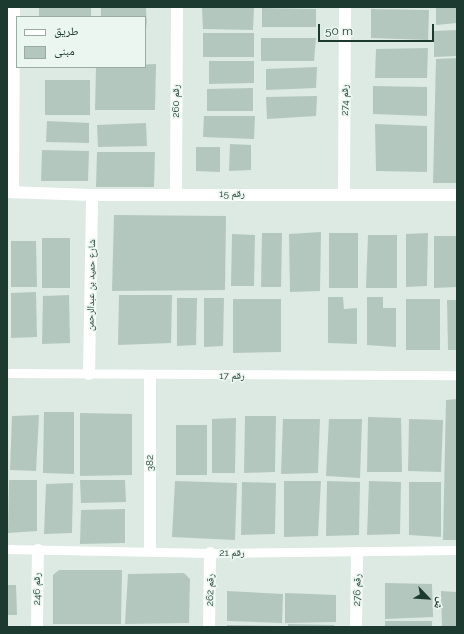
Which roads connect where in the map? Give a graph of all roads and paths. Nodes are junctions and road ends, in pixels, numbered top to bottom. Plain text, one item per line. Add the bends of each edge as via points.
1 (14, 7) edge
2 (177, 7) edge
3 (345, 7) edge
4 (10, 192) edge
5 (176, 194) junction
6 (344, 194) junction
7 (92, 195) junction
8 (457, 195) edge
9 (7, 373) edge
10 (89, 374) junction
11 (150, 376) junction
12 (457, 376) edge
13 (7, 549) edge
14 (38, 550) junction
15 (150, 550) junction
16 (457, 550) edge
17 (210, 553) junction
18 (357, 553) junction
19 (37, 627) edge
20 (209, 627) edge
21 (356, 627) edge

1 - 4 street
2 - 5 street, رقم 260
3 - 6 street, رقم 274
4 - 7 street, رقم 15
5 - 6 street, رقم 15
5 - 7 street, رقم 15
6 - 8 street, رقم 15
7 - 10 street, شارع حميد بن عبدالرحمن
9 - 10 lane, رقم 17
10 - 11 lane, رقم 17
11 - 12 lane, رقم 17
11 - 15 street, 382
13 - 14 lane, رقم 21
14 - 15 lane, رقم 21
14 - 19 street, رقم 246
15 - 17 lane, رقم 21
16 - 18 lane, رقم 21
17 - 18 lane, رقم 21
17 - 20 street, رقم 262
18 - 21 street, رقم 276

